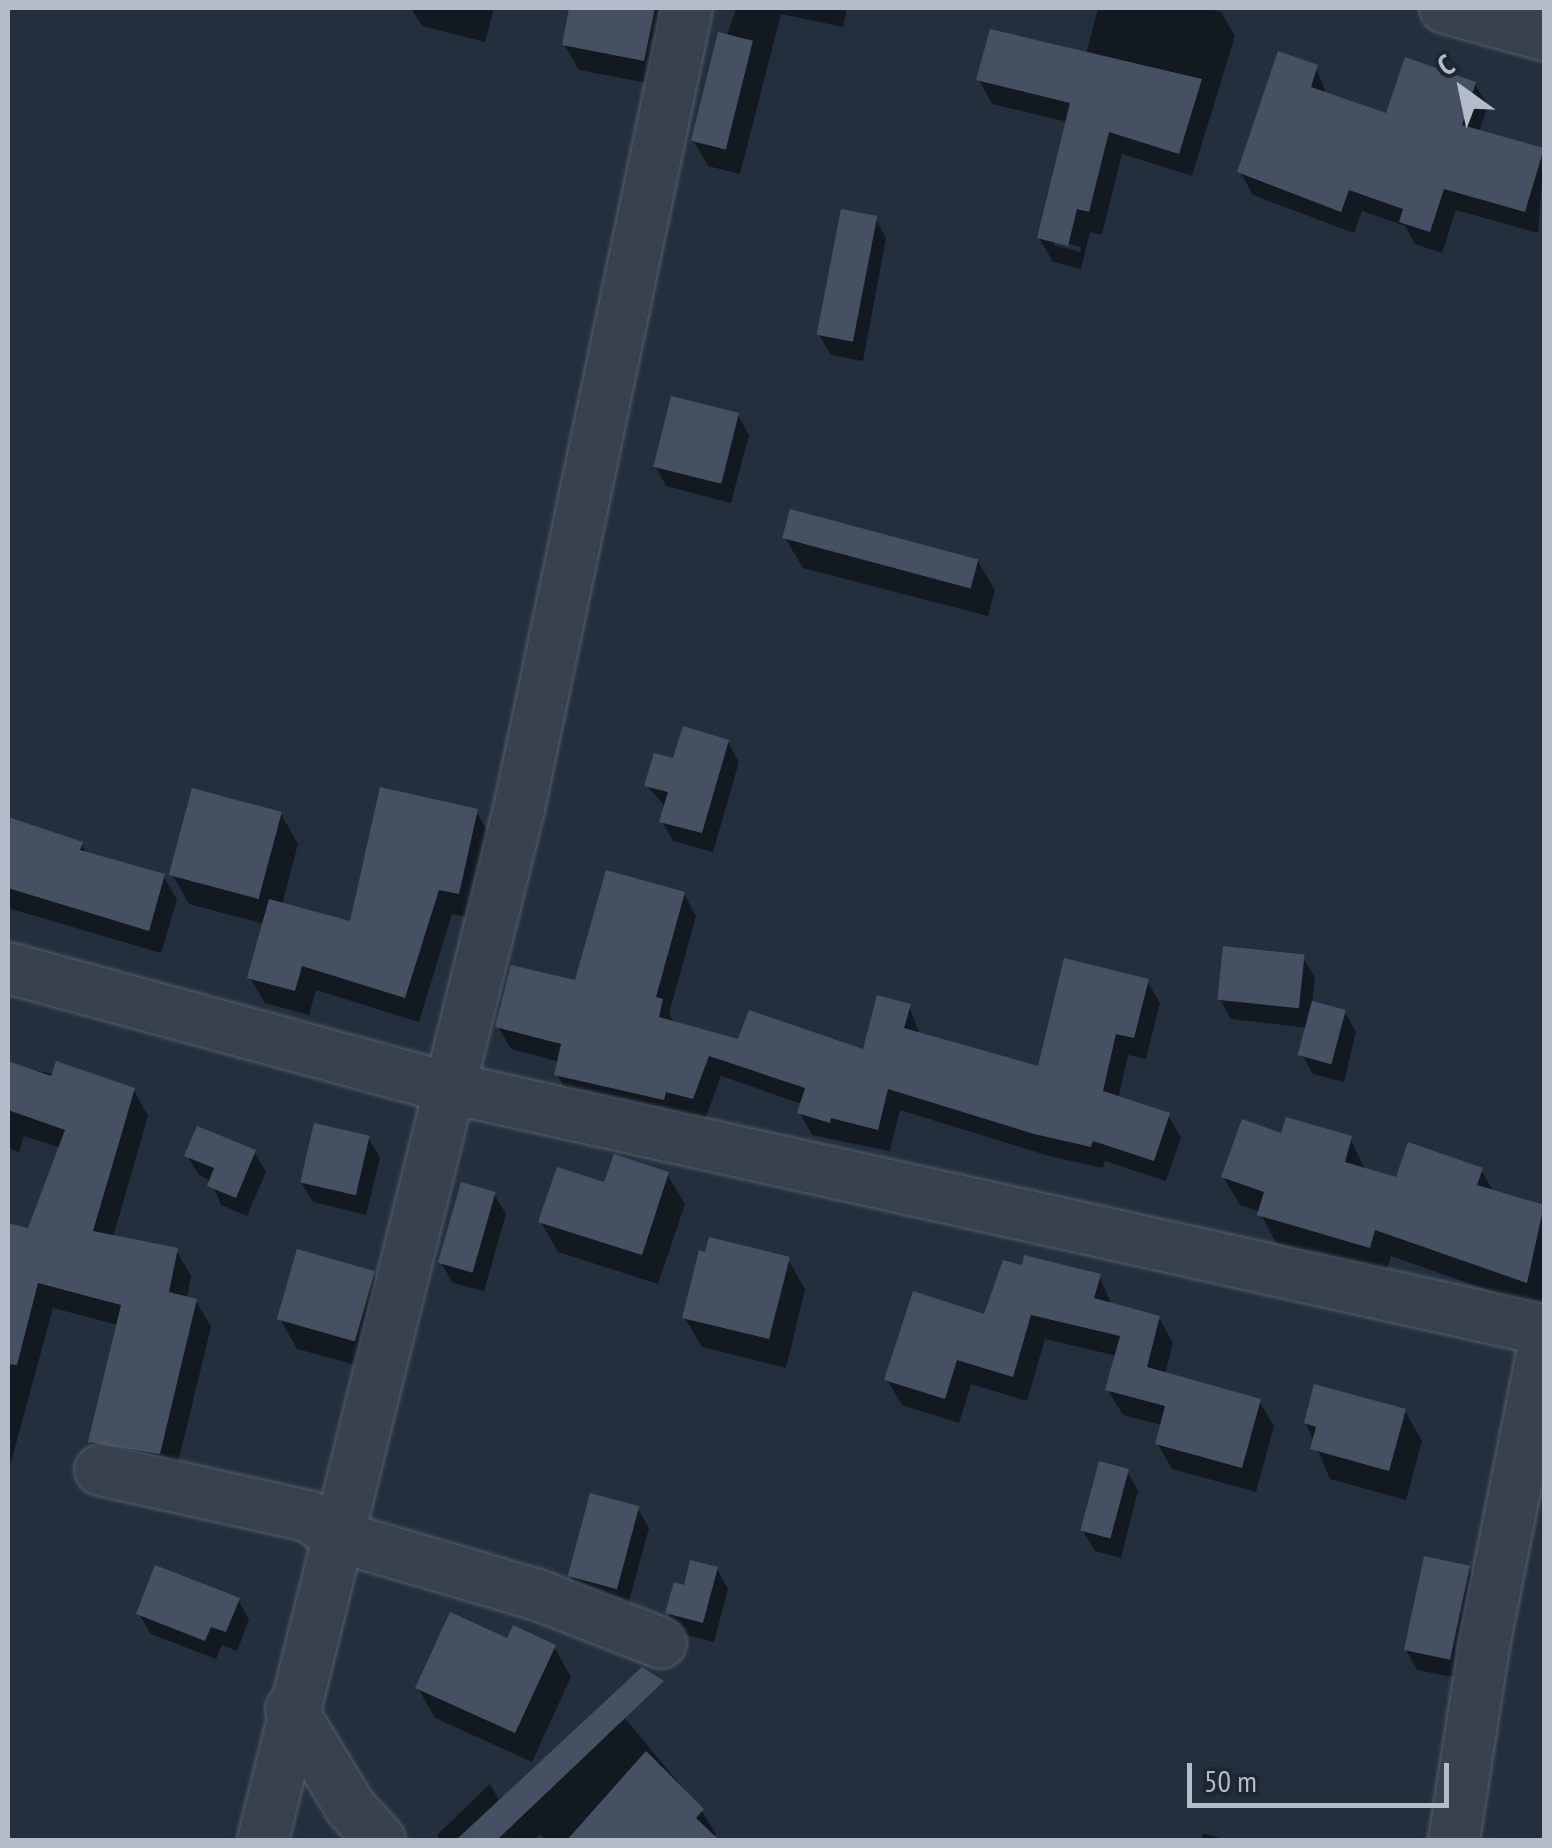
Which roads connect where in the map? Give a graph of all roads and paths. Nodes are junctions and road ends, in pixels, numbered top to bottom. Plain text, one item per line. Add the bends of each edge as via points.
1 (687, 8) edge
2 (1445, 8) edge
3 (1544, 34) edge
4 (8, 968) edge
5 (446, 1087) junction
6 (1544, 1330) edge
7 (1544, 1342) edge
8 (100, 1470) dead end
9 (336, 1536) junction
10 (661, 1644) dead end
11 (292, 1709) junction
12 (263, 1840) edge
13 (380, 1840) edge
14 (1454, 1840) edge

1 - 5 street via 519,809
2 - 3 street
4 - 5 street
5 - 6 street
5 - 9 street
7 - 14 street
8 - 9 street via 290,1511
9 - 10 street via 538,1595
9 - 11 street
11 - 12 street
11 - 13 street via 351,1808

